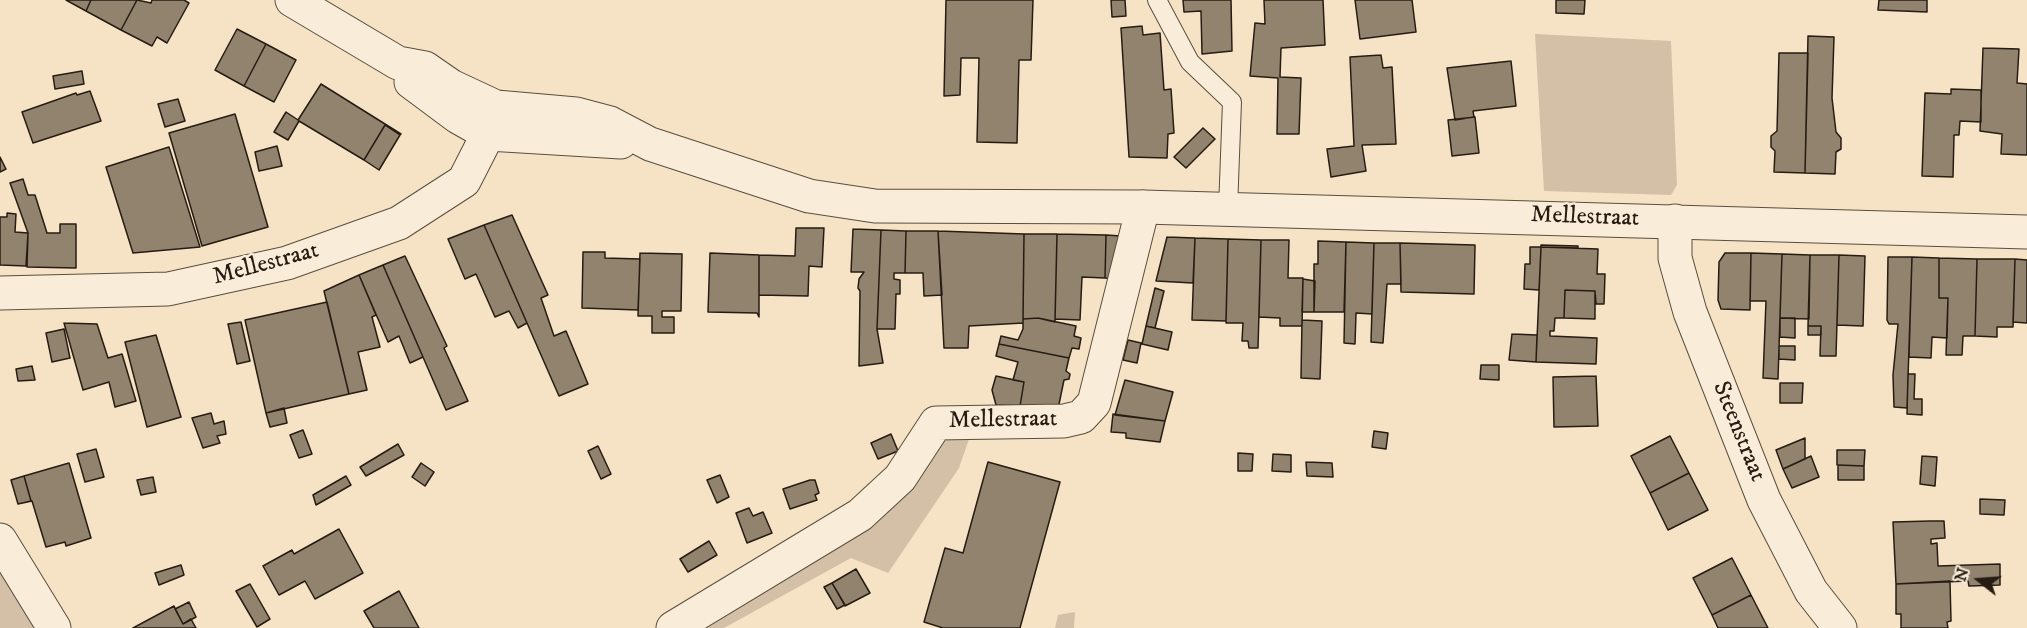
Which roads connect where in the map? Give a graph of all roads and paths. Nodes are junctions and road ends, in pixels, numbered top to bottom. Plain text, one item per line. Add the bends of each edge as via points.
1 (292, 0) edge
2 (1157, 0) edge
3 (492, 121) junction
4 (1143, 207) junction
5 (1228, 209) junction
6 (1675, 221) junction
7 (2027, 232) edge
8 (0, 293) edge
9 (0, 540) edge
10 (54, 628) edge
11 (672, 628) edge
12 (1840, 628) edge

1 - 3 street via 398,63 415,87 458,117
2 - 5 lane via 1190,62 1232,102
3 - 4 street, Mellestraat via 650,144 809,196 875,206
3 - 8 street, Mellestraat via 464,181 399,223 287,263 168,289
4 - 5 street, Mellestraat
4 - 11 street, Mellestraat via 1094,403 1081,417 1064,421 936,423 900,478 860,515
5 - 6 street, Mellestraat
6 - 7 street, Mellestraat
6 - 12 street, Steenstraat via 1675,258 1690,312 1764,500 1811,591
9 - 10 street

